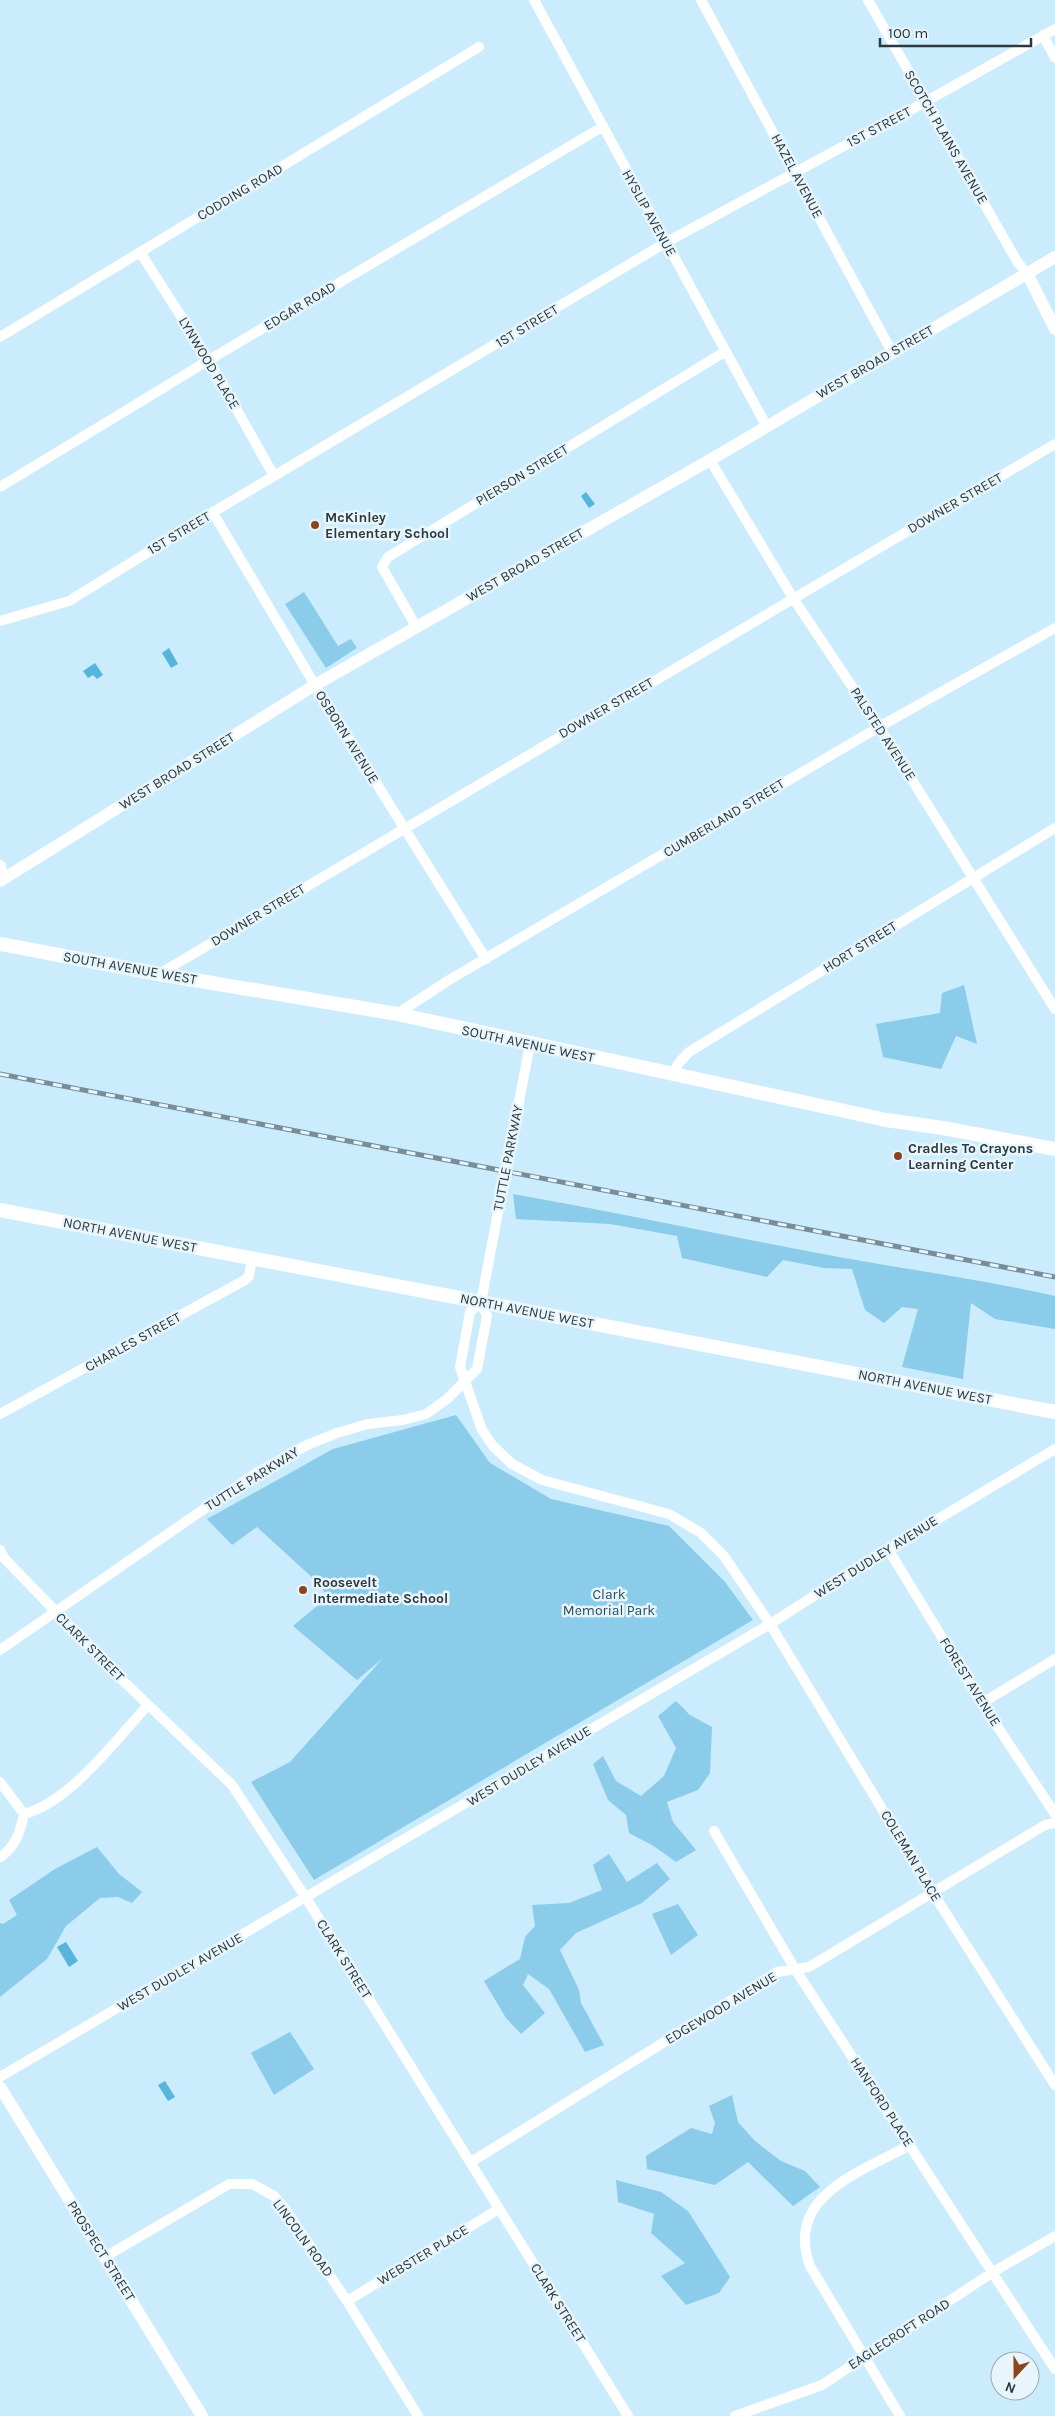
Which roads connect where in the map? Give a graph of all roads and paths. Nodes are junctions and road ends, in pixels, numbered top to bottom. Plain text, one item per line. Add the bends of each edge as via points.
1 (534, 0) edge
2 (701, 0) edge
3 (868, 0) edge
4 (1055, 29) edge
5 (1043, 35) junction
6 (479, 47) dead end
7 (1055, 58) edge
8 (925, 102) junction
9 (602, 127) junction
10 (795, 172) junction
11 (665, 243) junction
12 (140, 252) junction
13 (1055, 257) edge
14 (1027, 273) junction
15 (1055, 329) edge
16 (0, 337) edge
17 (726, 350) junction
18 (892, 352) junction
19 (209, 360) junction
20 (766, 425) junction
21 (1055, 444) edge
22 (710, 460) junction
23 (274, 476) junction
24 (0, 487) edge
25 (213, 513) junction
26 (793, 598) junction
27 (0, 622) edge
28 (417, 628) junction
29 (1055, 628) edge
30 (315, 686) junction
31 (879, 727) junction
32 (403, 828) junction
33 (1055, 828) edge
34 (0, 866) edge
35 (972, 877) junction
36 (1, 880) edge
37 (0, 944) edge
38 (486, 959) junction
39 (159, 974) junction
40 (1055, 1009) edge
41 (397, 1014) junction
42 (530, 1044) junction
43 (673, 1074) junction
44 (1055, 1149) edge
45 (0, 1210) edge
46 (252, 1259) junction
47 (481, 1302) junction
48 (464, 1383) junction
49 (1055, 1412) edge
50 (0, 1414) edge
51 (1055, 1449) edge
52 (888, 1549) junction
53 (0, 1550) edge
54 (55, 1611) junction
55 (770, 1624) junction
56 (0, 1650) edge
57 (1055, 1659) edge
58 (982, 1703) junction
59 (148, 1704) junction
60 (0, 1782) edge
61 (24, 1814) junction
62 (1055, 1814) edge
63 (1055, 1823) edge
64 (714, 1831) dead end
65 (0, 1857) edge
66 (933, 1893) junction
67 (306, 1898) junction
68 (795, 1969) junction
69 (0, 2077) edge
70 (1055, 2086) edge
71 (0, 2087) edge
72 (910, 2145) junction
73 (471, 2162) junction
74 (499, 2210) junction
75 (1055, 2236) edge
76 (105, 2257) junction
77 (993, 2272) junction
78 (347, 2301) junction
79 (864, 2357) junction
80 (1055, 2369) edge
81 (202, 2416) edge
82 (418, 2416) edge
83 (628, 2416) edge
84 (735, 2416) edge
85 (900, 2416) edge

1 - 9 street, HYSLIP AVENUE
2 - 10 street, HAZEL AVENUE
3 - 8 street, SCOTCH PLAINS AVENUE
4 - 5 street, 1ST STREET
5 - 7 street
5 - 8 street, 1ST STREET
6 - 12 street, CODDING ROAD
8 - 10 street, 1ST STREET
8 - 14 street, SCOTCH PLAINS AVENUE via 1018,263
9 - 11 street, HYSLIP AVENUE
9 - 19 street, EDGAR ROAD
10 - 11 street, 1ST STREET
10 - 18 street, HAZEL AVENUE
11 - 17 street, HYSLIP AVENUE
11 - 23 street, 1ST STREET
12 - 16 street, CODDING ROAD
12 - 19 street, LYNWOOD PLACE
13 - 14 street, WEST BROAD STREET
14 - 15 street
14 - 18 street, WEST BROAD STREET
17 - 20 street, HYSLIP AVENUE
17 - 28 street, PIERSON STREET via 388,558 382,567
18 - 20 street, WEST BROAD STREET
19 - 23 street, LYNWOOD PLACE
19 - 24 street, EDGAR ROAD
20 - 22 street, WEST BROAD STREET
21 - 26 street, DOWNER STREET
22 - 26 street, PALSTED AVENUE
22 - 28 street, WEST BROAD STREET
23 - 25 street, 1ST STREET
25 - 27 street, 1ST STREET via 69,601
25 - 30 street, OSBORN AVENUE
26 - 31 street, PALSTED AVENUE
26 - 32 street, DOWNER STREET
28 - 30 street, WEST BROAD STREET
29 - 31 street, CUMBERLAND STREET
30 - 32 street, OSBORN AVENUE
30 - 36 street, WEST BROAD STREET
31 - 35 street, PALSTED AVENUE
31 - 38 street, CUMBERLAND STREET
32 - 38 street, OSBORN AVENUE
32 - 39 street, DOWNER STREET
33 - 35 street, HORT STREET
34 - 36 street
35 - 40 street, PALSTED AVENUE
35 - 43 street, HORT STREET via 689,1052
37 - 39 main road, SOUTH AVENUE WEST
38 - 41 street, CUMBERLAND STREET
39 - 41 main road, SOUTH AVENUE WEST
41 - 42 main road, SOUTH AVENUE WEST
42 - 43 main road, SOUTH AVENUE WEST
42 - 47 street, TUTTLE PARKWAY
43 - 44 main road, SOUTH AVENUE WEST via 886,1120
45 - 46 main road, NORTH AVENUE WEST
46 - 47 main road, NORTH AVENUE WEST
46 - 50 street, CHARLES STREET via 249,1276 245,1280
47 - 48 street, TUTTLE PARKWAY via 470,1312 460,1367
47 - 48 street, TUTTLE PARKWAY via 487,1316 477,1369
47 - 49 main road, NORTH AVENUE WEST
48 - 54 street, TUTTLE PARKWAY via 426,1414 337,1433 256,1473
48 - 55 street, TUTTLE PARKWAY via 482,1430 512,1464 542,1480 669,1514 700,1533 724,1556
51 - 52 street, WEST DUDLEY AVENUE
52 - 55 street, WEST DUDLEY AVENUE
52 - 58 street, FOREST AVENUE
53 - 54 street, CLARK STREET
54 - 56 street, TUTTLE PARKWAY
54 - 59 street, CLARK STREET
55 - 66 street, COLEMAN PLACE
55 - 67 street, WEST DUDLEY AVENUE
57 - 58 street
58 - 62 street, FOREST AVENUE
59 - 61 street via 81,1778 39,1810
59 - 67 street, CLARK STREET via 232,1785
60 - 61 street
61 - 65 street via 19,1836 12,1848
63 - 66 street, EDGEWOOD AVENUE via 1045,1825
64 - 68 street, HANFORD PLACE
66 - 68 street, EDGEWOOD AVENUE via 809,1966
66 - 70 street, COLEMAN PLACE
67 - 69 street, WEST DUDLEY AVENUE
67 - 73 street, CLARK STREET
68 - 72 street, HANFORD PLACE
68 - 73 street, EDGEWOOD AVENUE via 777,1972
71 - 76 street, PROSPECT STREET
72 - 77 street, HANFORD PLACE
72 - 79 street via 827,2192 811,2212 805,2230 810,2266
73 - 74 street, CLARK STREET
74 - 78 street, WEBSTER PLACE
74 - 83 street, CLARK STREET
75 - 77 street, EAGLECROFT ROAD
76 - 78 street, LINCOLN ROAD via 219,2189 234,2184 252,2184 274,2196 284,2207
76 - 81 street, PROSPECT STREET
77 - 79 street, EAGLECROFT ROAD
77 - 80 street, HANFORD PLACE
78 - 82 street, LINCOLN ROAD
79 - 84 street, EAGLECROFT ROAD via 822,2384
79 - 85 street

